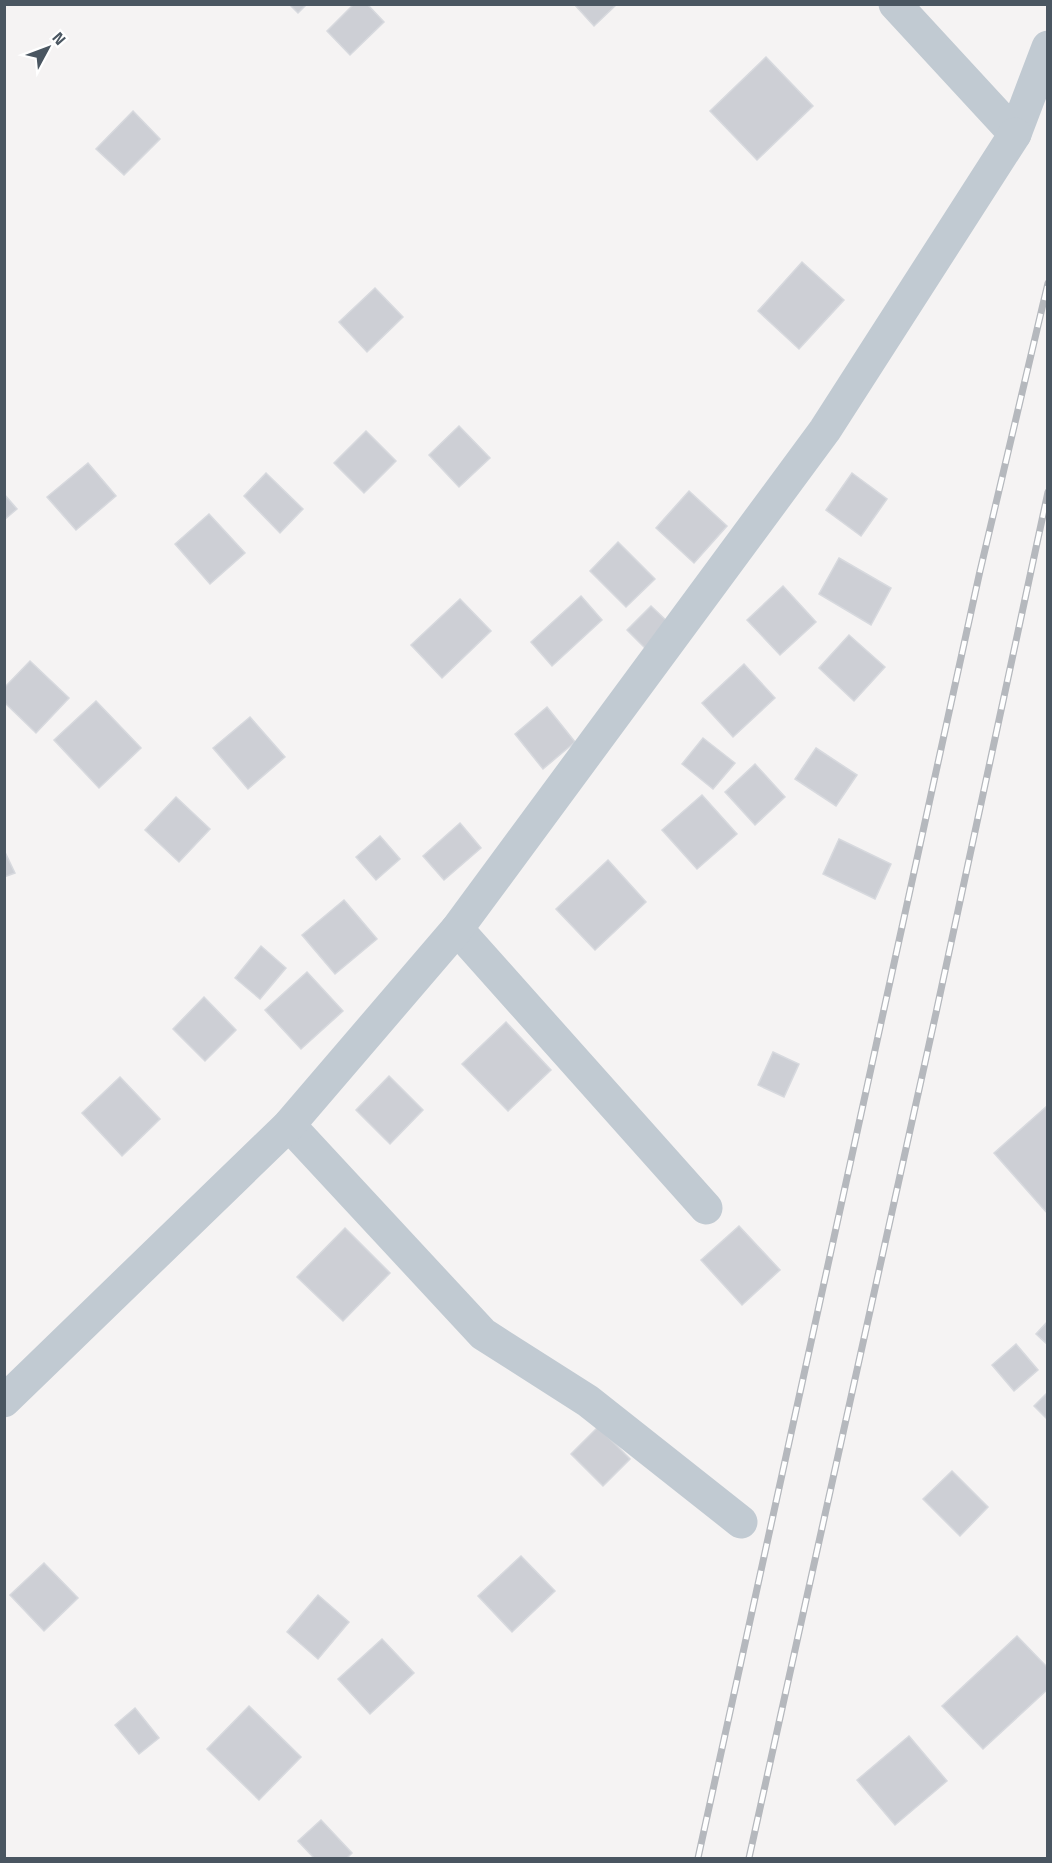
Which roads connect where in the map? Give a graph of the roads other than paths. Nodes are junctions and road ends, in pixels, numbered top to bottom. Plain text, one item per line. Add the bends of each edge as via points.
1 (895, 4) edge
2 (1047, 46) edge
3 (1015, 135) junction
4 (457, 929) junction
5 (290, 1125) junction
6 (706, 1208) dead end
7 (4, 1401) edge
8 (741, 1522) dead end

1 - 3 street
2 - 3 street
3 - 4 street via 825,429
4 - 5 street
4 - 6 street
5 - 7 street
5 - 8 street via 483,1334 588,1401

